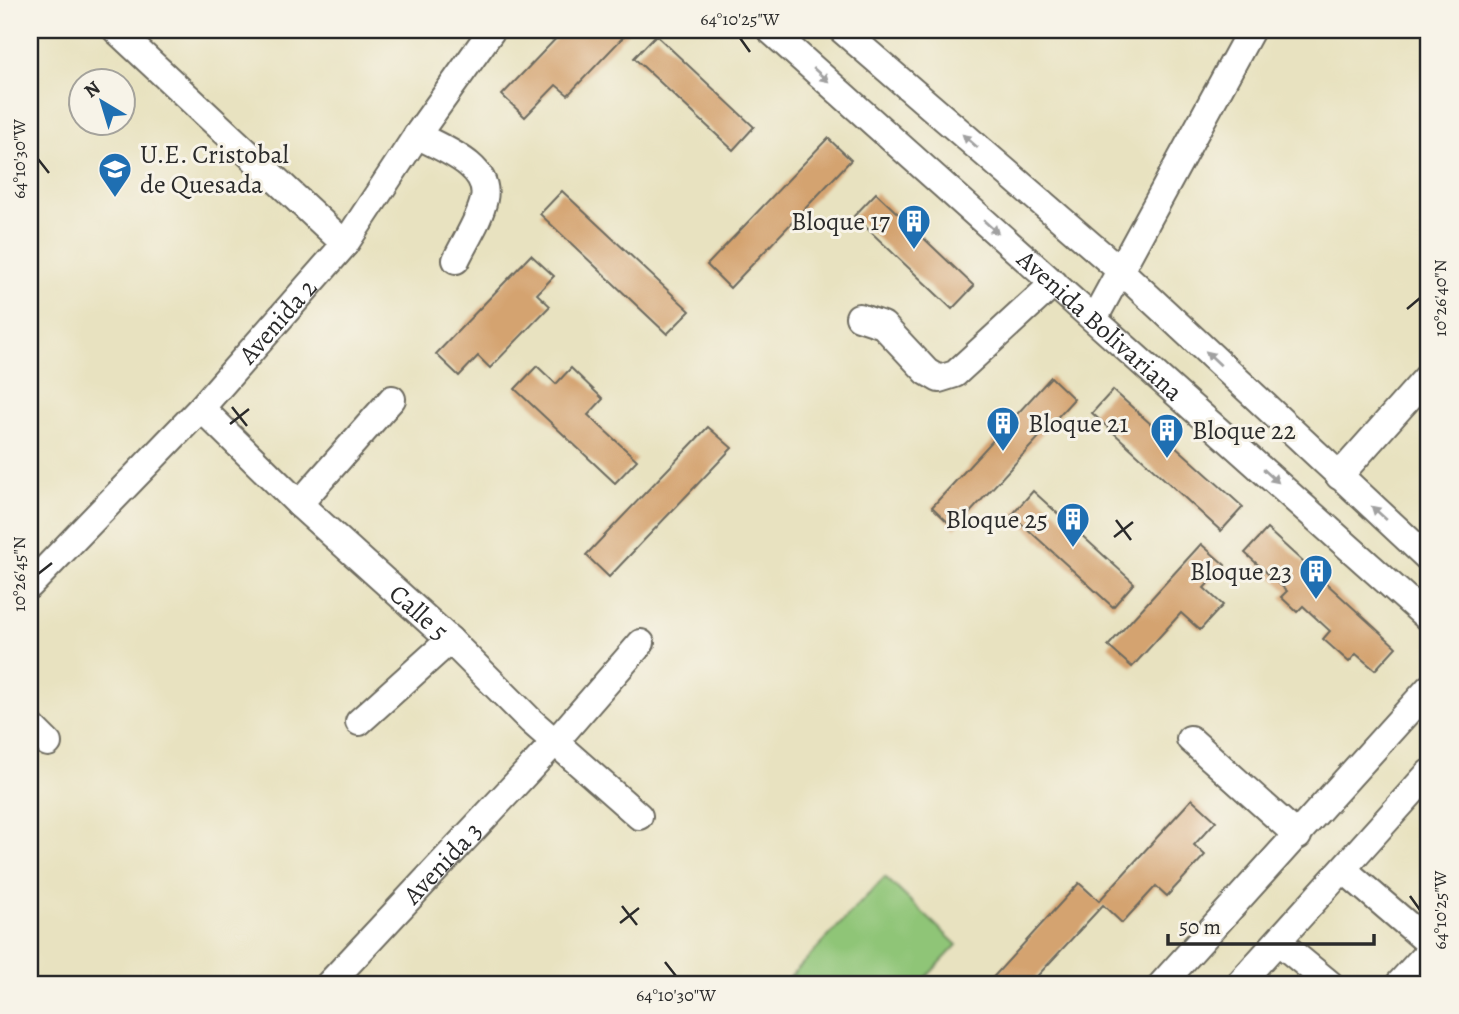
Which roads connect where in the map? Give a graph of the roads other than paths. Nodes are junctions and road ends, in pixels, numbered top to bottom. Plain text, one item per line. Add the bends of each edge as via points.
1 (492, 30) edge
2 (770, 30) edge
3 (842, 30) edge
4 (1251, 30) edge
5 (124, 32) edge
6 (417, 135) junction
7 (345, 244) junction
8 (456, 260) dead end
9 (1122, 272) junction
10 (1054, 284) junction
11 (859, 317) dead end
12 (1095, 317) junction
13 (1429, 375) edge
14 (392, 399) dead end
15 (201, 408) junction
16 (1339, 476) junction
17 (299, 504) junction
18 (1429, 559) edge
19 (30, 585) edge
20 (1429, 619) edge
21 (450, 640) junction
22 (641, 643) dead end
23 (1429, 688) edge
24 (359, 722) dead end
25 (1190, 739) dead end
26 (555, 742) junction
27 (1429, 773) edge
28 (639, 816) dead end
29 (1298, 836) junction
30 (1344, 870) junction
31 (1279, 942) junction
32 (1429, 943) edge
33 (1429, 951) edge
34 (329, 984) edge
35 (1162, 984) edge
36 (1239, 984) edge
37 (1331, 984) edge
38 (1399, 984) edge

1 - 6 street, Avenida 2
2 -> 10 street, Avenida Bolivariana
9 -> 3 street, Avenida Bolivariana
4 - 9 street
5 - 7 street
6 - 7 street, Avenida 2
6 - 8 street via 473,166 483,183 484,199
7 - 15 street, Avenida 2
9 - 12 street
16 -> 9 street, Avenida Bolivariana
10 - 11 street via 955,374 939,379 926,372 883,325
10 - 12 street, Avenida Bolivariana
12 -> 20 street, Avenida Bolivariana
13 - 16 street
14 - 17 street
15 - 17 street, Calle 5
15 - 19 street, Avenida 2
18 -> 16 street, Avenida Bolivariana
17 - 21 street, Calle 5
21 - 24 street
21 - 26 street, Calle 5
22 - 26 street, Avenida 3
23 - 29 street
25 - 29 street
26 - 28 street, Calle 5
26 - 34 street, Avenida 3
27 - 30 street
29 - 35 street
30 - 31 street
30 - 32 street
31 - 36 street
31 - 37 street
33 - 38 street

